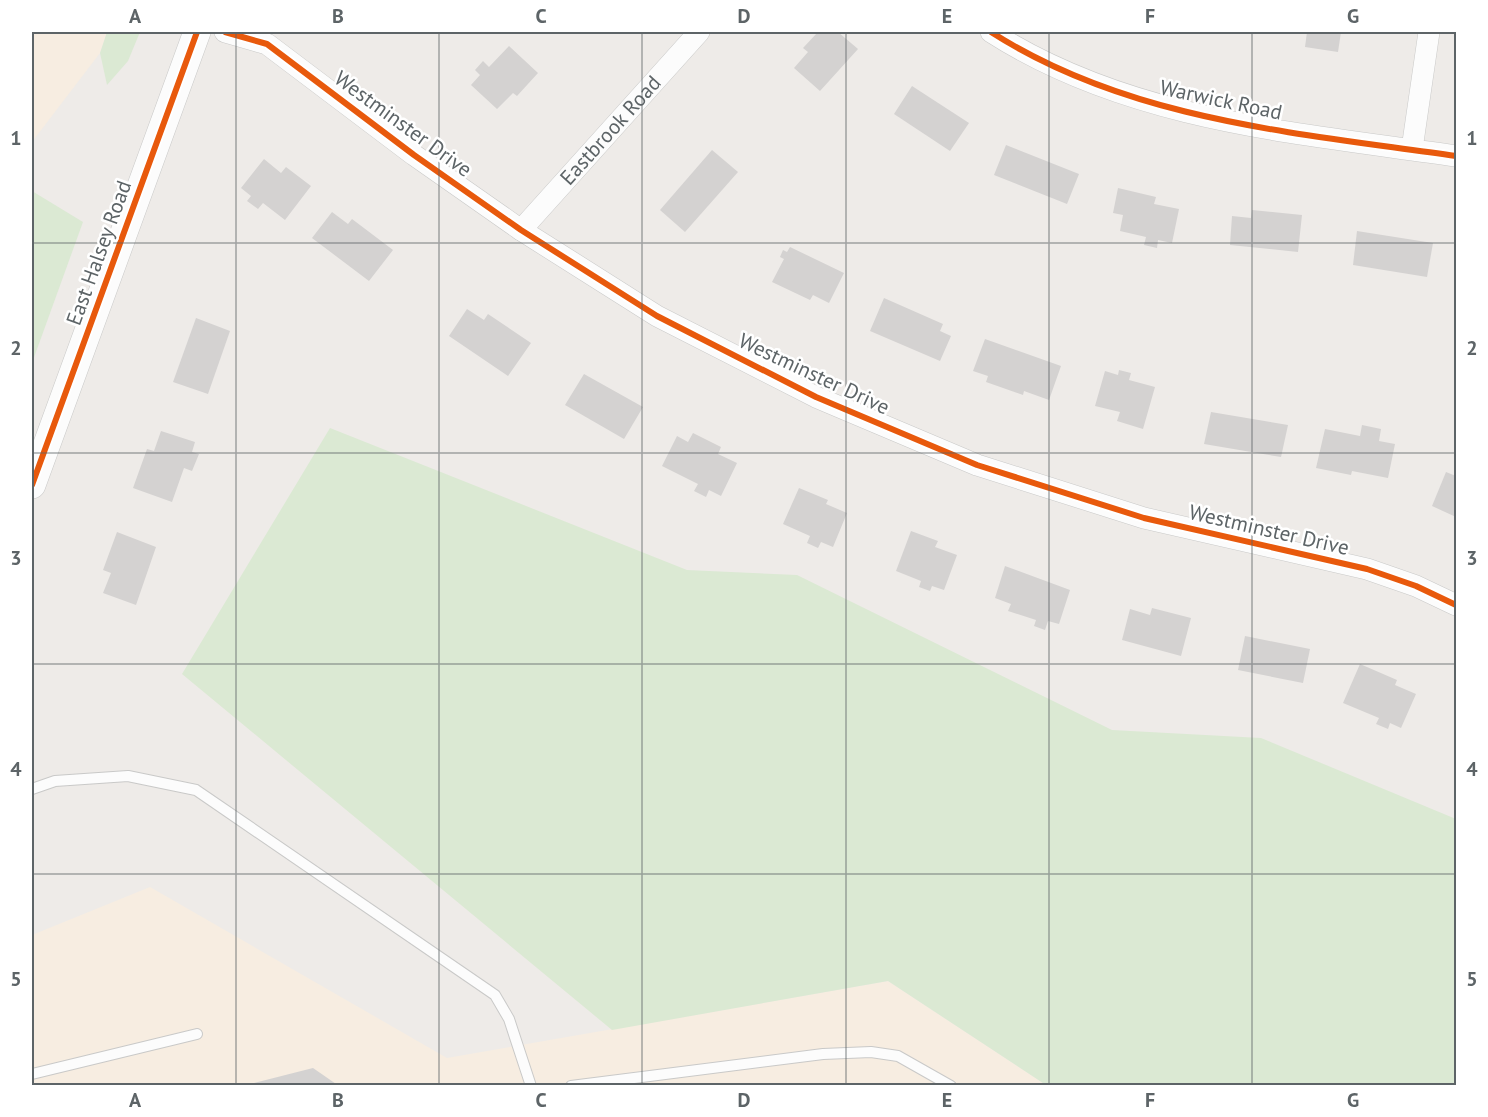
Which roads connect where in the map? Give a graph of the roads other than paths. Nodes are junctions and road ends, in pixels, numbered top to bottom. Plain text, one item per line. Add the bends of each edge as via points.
1 (197, 32) edge
2 (225, 32) edge
3 (699, 32) edge
4 (991, 32) edge
5 (1429, 32) edge
6 (1412, 149) junction
7 (1456, 156) edge
8 (521, 230) junction
9 (32, 485) edge
10 (1456, 605) edge
11 (32, 789) edge
12 (197, 1034) dead end
13 (32, 1074) edge
14 (531, 1086) edge
15 (571, 1086) edge
16 (951, 1086) edge

1 - 9 street, East Halsey Road
2 - 8 street, Westminster Drive via 267,44
3 - 8 street, Eastbrook Road
4 - 6 street, Warwick Road via 1060,69 1191,114
5 - 6 street
6 - 7 street, Warwick Road
8 - 10 street, Westminster Drive via 668,321 816,397 977,465 1144,518 1366,569
11 - 14 lane via 55,781 128,776 196,790 495,995 509,1019
12 - 13 lane
15 - 16 lane via 823,1054 871,1052 898,1056

